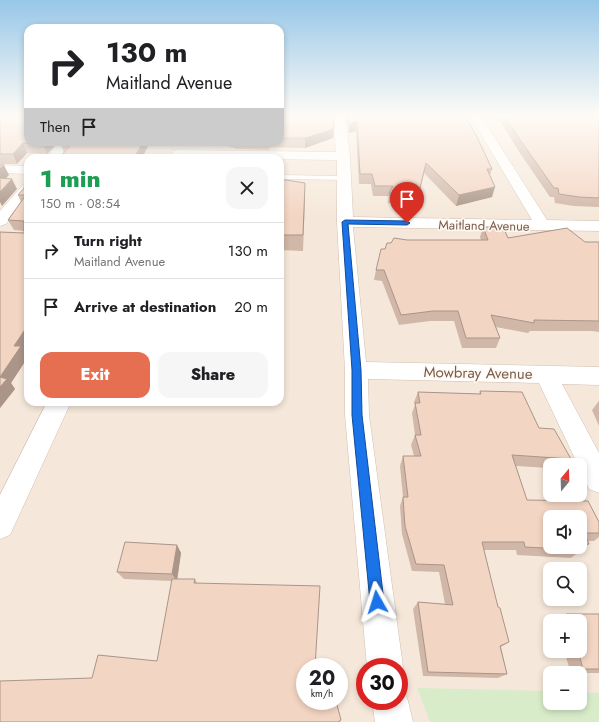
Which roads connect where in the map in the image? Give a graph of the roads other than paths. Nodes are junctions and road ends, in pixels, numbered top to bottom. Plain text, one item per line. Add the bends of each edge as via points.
1 (342, 150) edge
2 (497, 150) edge
3 (284, 163) edge
4 (343, 167) junction
5 (0, 169) edge
6 (24, 170) edge
7 (284, 176) edge
8 (24, 193) edge
9 (0, 221) edge
10 (345, 222) junction
11 (543, 226) junction
12 (599, 226) edge
13 (356, 370) junction
14 (546, 375) junction
15 (599, 376) edge
16 (57, 406) edge
17 (599, 480) edge
18 (0, 526) edge
19 (384, 658) edge
20 (392, 710) edge
21 (394, 722) edge

1 - 4 street
2 - 11 street
3 - 4 street
4 - 7 lane
4 - 10 street
5 - 6 street
8 - 9 street
10 - 11 street, Maitland Avenue
10 - 13 street
11 - 12 street, Maitland Avenue
13 - 14 street, Mowbray Avenue
13 - 19 street via 357,415
14 - 15 street, Mowbray Avenue
14 - 17 street
16 - 18 street
20 - 21 street

